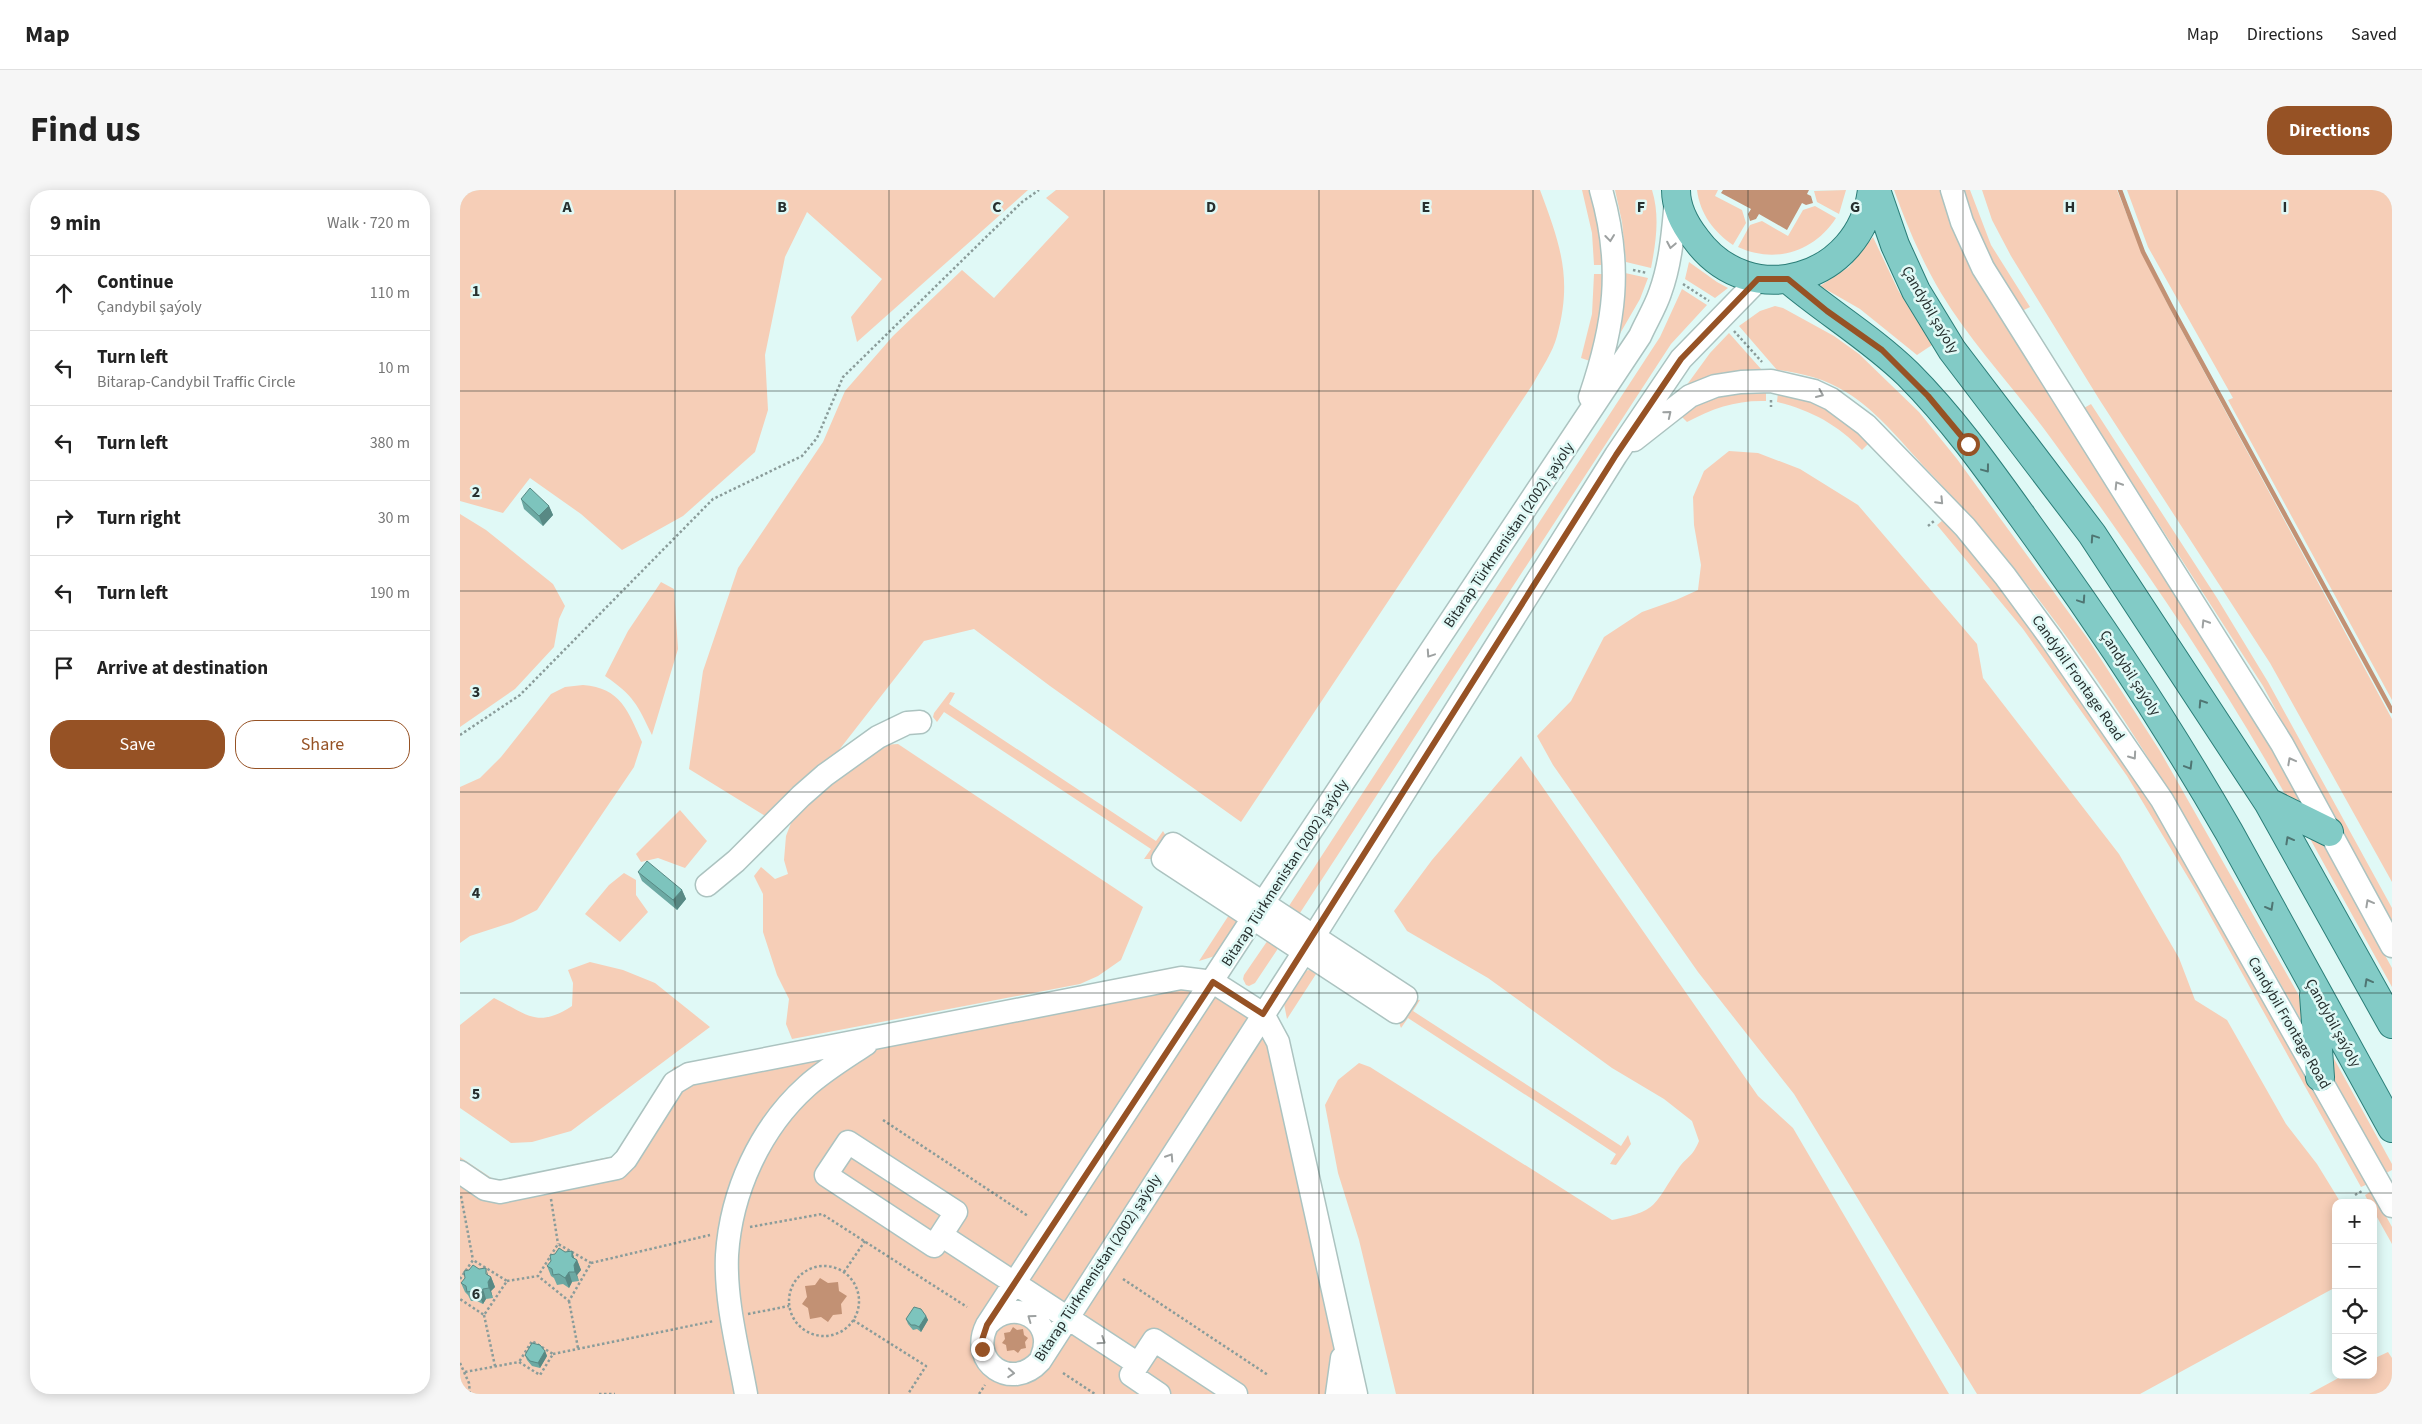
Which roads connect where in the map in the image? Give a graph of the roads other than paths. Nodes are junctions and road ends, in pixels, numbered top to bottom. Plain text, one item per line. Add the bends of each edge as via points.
1 (1601, 190) edge
2 (1872, 190) edge
3 (1876, 190) edge
4 (1952, 190) edge
5 (1676, 193) edge
6 (1758, 279) junction
7 (1788, 279) junction
8 (1579, 430) junction
9 (1616, 455) junction
10 (920, 722) dead end
11 (2268, 802) junction
12 (2329, 832) junction
13 (707, 885) dead end
14 (1259, 911) junction
15 (1309, 944) junction
16 (2392, 946) edge
17 (1213, 982) junction
18 (2313, 986) junction
19 (1263, 1014) junction
20 (2392, 1024) edge
21 (875, 1038) junction
22 (2320, 1077) junction
23 (2392, 1128) edge
24 (460, 1172) edge
25 (2392, 1206) edge
26 (945, 1230) junction
27 (1018, 1278) junction
28 (1070, 1312) junction
29 (987, 1325) junction
30 (1342, 1332) junction
31 (1142, 1358) junction
32 (1040, 1360) junction
33 (746, 1394) edge
34 (1159, 1394) edge
35 (1236, 1394) edge
36 (1337, 1394) edge
37 (1356, 1394) edge

1 -> 8 street, Bitarap Türkmenistan (2002) şaýoly via 1614,269 1614,296 1604,358
2 - 7 main road via 1869,208 1858,234 1840,255 1816,271
11 -> 3 main road, Çandybil şaýoly via 2092,534 1952,350 1916,290 1895,245
12 -> 4 street via 2282,744 1983,268 1962,222
5 - 6 main road via 1686,226 1704,251 1729,269
5 -> 8 street, Bitarap Türkmenistan (2002) şaýoly via 1673,240 1659,294 1640,336
6 - 7 main road
6 - 9 street, Bitarap Türkmenistan (2002) şaýoly via 1681,359
7 -> 18 main road, Çandybil şaýoly via 1882,350 1908,374 1968,444 2010,500 2076,591 2151,704 2228,830
8 -> 14 street, Bitarap Türkmenistan (2002) şaýoly
9 - 15 street, Bitarap Türkmenistan (2002) şaýoly
9 -> 22 street, Candybil Frontage Road via 1690,396 1715,386 1771,381 1797,386 1831,399 1866,424 1965,527 2052,640 2162,800
10 - 13 street via 907,723 878,737 826,775
11 - 12 main road
20 -> 11 main road, Çandybil şaýoly
16 -> 12 street
14 - 15 street
14 - 17 street, Bitarap Türkmenistan (2002) şaýoly
15 - 19 street, Bitarap Türkmenistan (2002) şaýoly
17 - 19 street
17 - 21 street via 1180,978
17 - 27 street, Bitarap Türkmenistan (2002) şaýoly
18 - 22 main road
18 - 23 main road, Çandybil şaýoly
28 -> 19 street, Bitarap Türkmenistan (2002) şaýoly
19 - 30 street via 1278,1042 1284,1065
21 - 24 street via 689,1074 674,1083 622,1164 610,1171 492,1192
21 - 33 street via 806,1088 767,1133 742,1184 727,1255 732,1317
22 - 25 street, Candybil Frontage Road
26 - 26 street via 934,1246 826,1175 848,1142 956,1212
26 - 27 street
27 - 28 street
27 - 29 street, Bitarap Türkmenistan (2002) şaýoly
28 - 31 street
28 - 32 street, Bitarap Türkmenistan (2002) şaýoly
32 -> 29 street via 1045,1337 1032,1316 1008,1312 1000,1314
29 -> 32 street, Bitarap Türkmenistan (2002) şaýoly via 982,1349 996,1369 1020,1374
30 - 36 street
30 - 37 street
31 - 34 street via 1131,1376
31 - 35 street via 1154,1340

